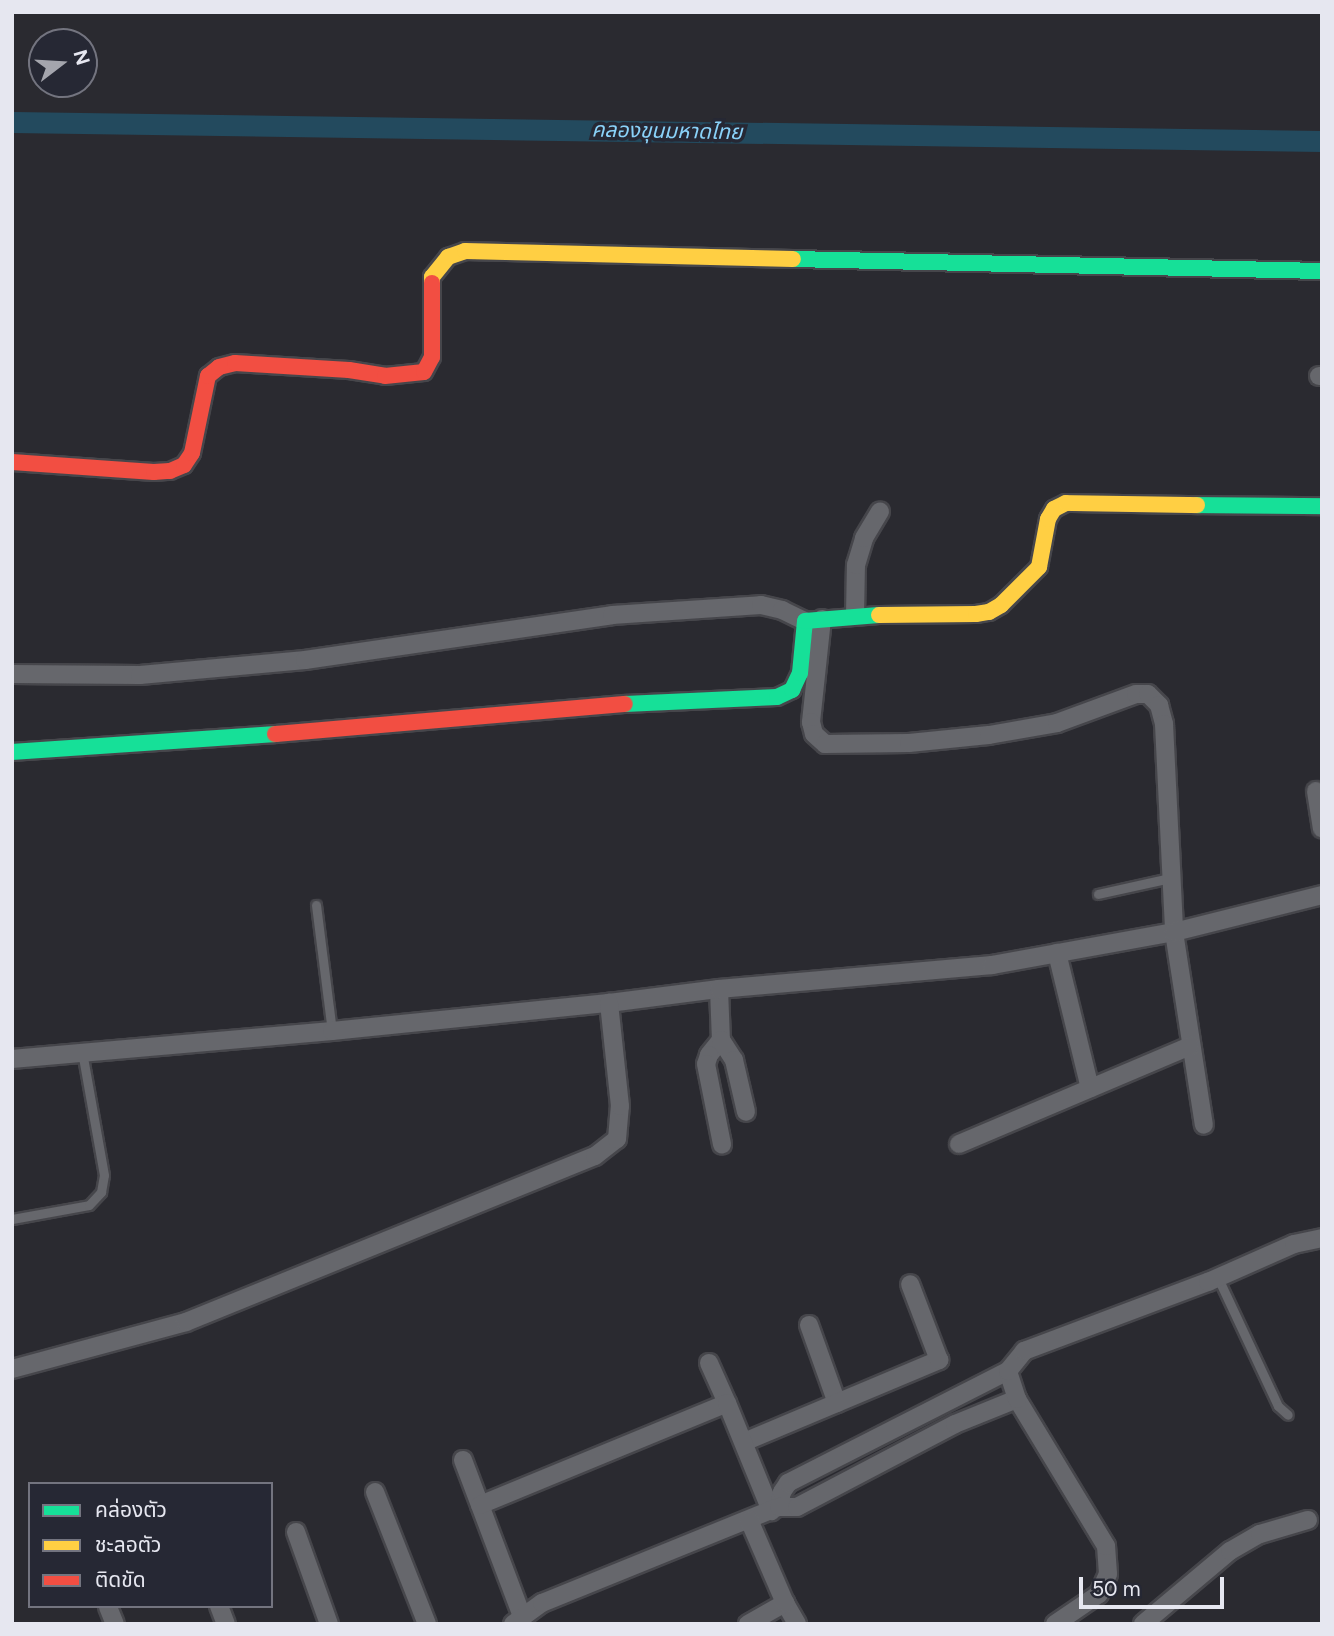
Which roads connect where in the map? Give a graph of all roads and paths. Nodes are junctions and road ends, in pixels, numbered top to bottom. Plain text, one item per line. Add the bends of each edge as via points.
1 (1322, 271) edge
2 (12, 462) edge
3 (1322, 506) edge
4 (880, 511) dead end
5 (855, 615) junction
6 (813, 620) junction
7 (12, 674) edge
8 (12, 752) edge
9 (1316, 790) dead end
10 (1322, 829) edge
11 (1170, 878) junction
12 (1098, 894) dead end
13 (1322, 895) edge
14 (316, 905) dead end
15 (1174, 932) junction
16 (1057, 953) junction
17 (719, 989) junction
18 (609, 1003) junction
19 (332, 1031) junction
20 (721, 1040) junction
21 (1190, 1046) junction
22 (82, 1052) junction
23 (12, 1059) edge
24 (1090, 1088) junction
25 (746, 1112) dead end
26 (1204, 1125) dead end
27 (722, 1144) dead end
28 (959, 1144) dead end
29 (12, 1219) edge
30 (1322, 1237) edge
31 (1218, 1278) junction
32 (910, 1283) dead end
33 (809, 1325) dead end
34 (709, 1363) dead end
35 (12, 1369) edge
36 (1008, 1371) junction
37 (1017, 1399) junction
38 (727, 1403) junction
39 (837, 1403) junction
40 (933, 1409) junction
41 (1288, 1415) dead end
42 (946, 1429) junction
43 (744, 1442) junction
44 (463, 1460) dead end
45 (375, 1492) dead end
46 (480, 1505) junction
47 (775, 1509) junction
48 (749, 1520) junction
49 (1308, 1520) dead end
50 (296, 1532) dead end
51 (785, 1603) junction
52 (517, 1620) edge
53 (329, 1624) edge
54 (427, 1624) edge
55 (748, 1624) edge
56 (797, 1624) edge
57 (1055, 1624) edge
58 (1143, 1624) edge

1 - 2 street via 465,251 448,257 432,277 432,357 424,372 385,376 235,363 219,366 208,376 192,453 184,465 154,472
3 - 5 street via 1066,503 1048,519 1039,567 989,612
4 - 5 street via 864,538 856,565
5 - 6 street
6 - 7 street via 747,606 612,615 305,660 140,676
6 - 8 street via 800,673 792,690 777,697 638,702 322,731
6 - 11 street via 811,722 814,734 825,744 909,743 989,735 1057,723 1136,694 1148,694 1160,705 1164,724
9 - 10 street
11 - 12 lane
11 - 15 street
13 - 15 street
14 - 19 lane
15 - 16 street
15 - 21 street
16 - 17 street via 992,965
16 - 24 street
17 - 18 street
17 - 20 street
18 - 19 street
18 - 35 street via 620,1106 617,1139 594,1156 186,1322
19 - 22 street
20 - 25 street via 734,1060
20 - 27 street via 706,1064
21 - 24 street
21 - 26 street
22 - 23 street
22 - 29 lane via 104,1175 101,1192 89,1205
24 - 28 street
30 - 31 street via 1294,1244
31 - 36 street via 1024,1351
31 - 41 lane via 1278,1406
32 - 39 street via 939,1360
33 - 39 street
34 - 38 street
36 - 37 street
36 - 40 street
37 - 42 street
37 - 57 street via 1106,1546 1108,1574 1099,1594
38 - 43 street
38 - 46 street
39 - 43 street
40 - 42 street
40 - 47 street via 788,1483
42 - 47 street via 797,1507
43 - 47 street
44 - 46 street
45 - 54 street
46 - 52 street
47 - 48 street
48 - 51 street
48 - 52 street via 542,1603
49 - 58 street via 1260,1534 1230,1551
50 - 53 street
51 - 55 street
51 - 56 street

